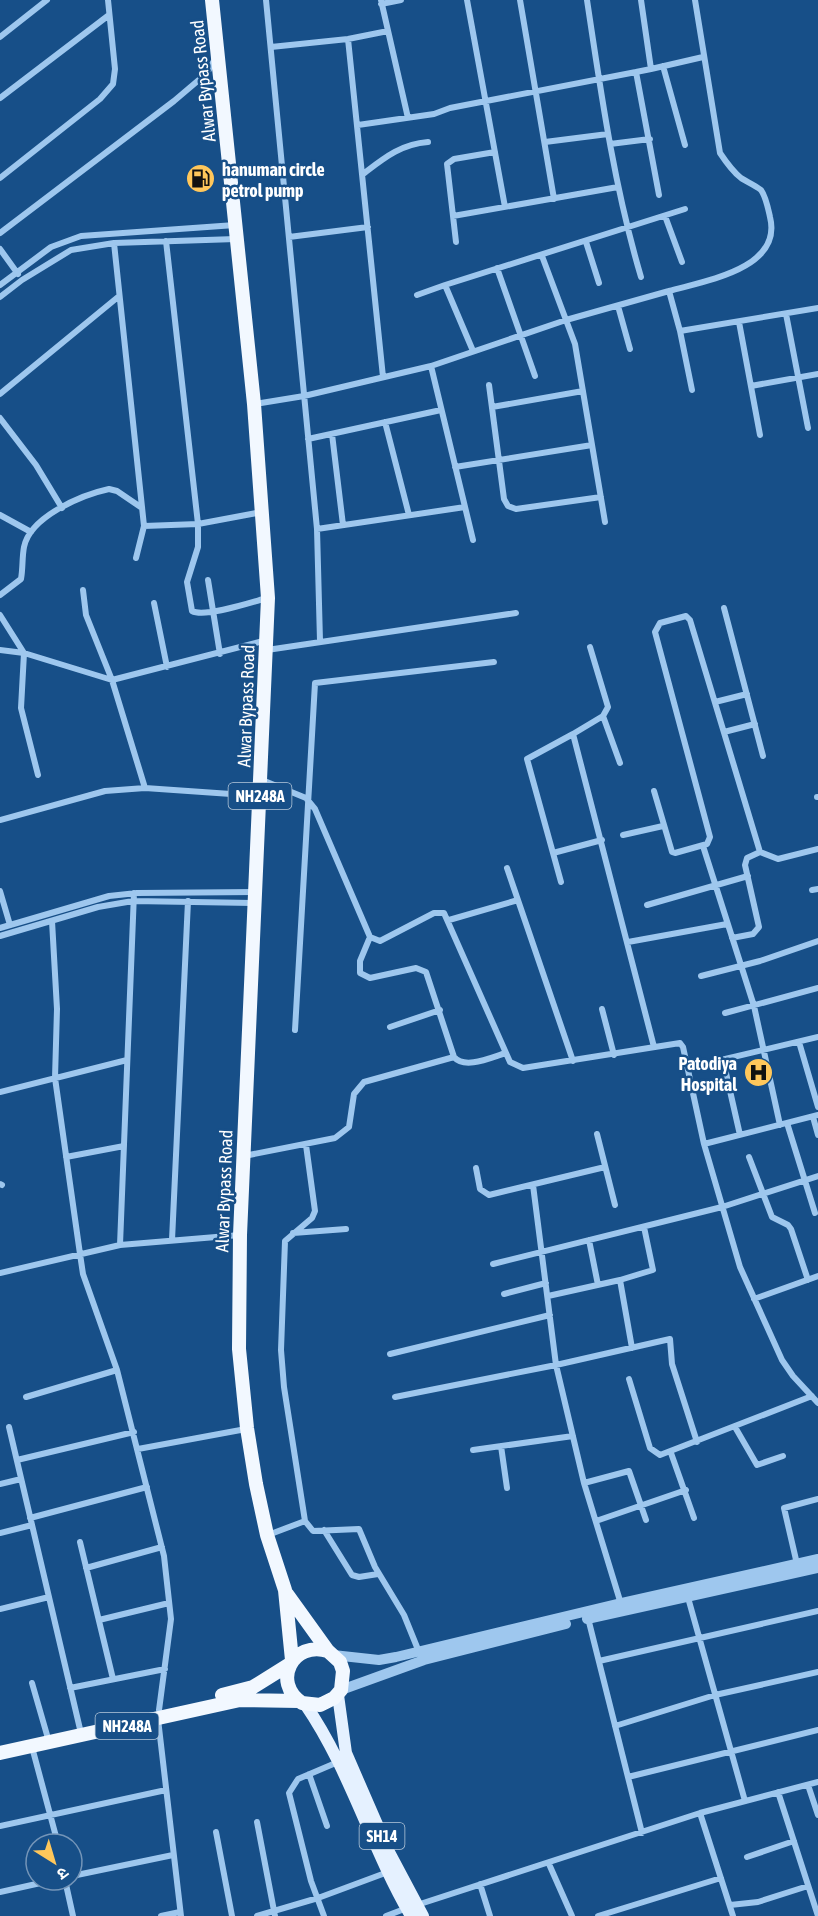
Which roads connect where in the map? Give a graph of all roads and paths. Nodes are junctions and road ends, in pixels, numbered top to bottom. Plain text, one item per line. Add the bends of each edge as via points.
1 (47, 0) edge
2 (108, 0) edge
3 (212, 0) edge
4 (266, 0) edge
5 (401, 0) edge
6 (467, 0) edge
7 (519, 0) edge
8 (587, 0) edge
9 (641, 0) edge
10 (695, 0) edge
11 (381, 2) edge
12 (109, 15) junction
13 (388, 31) junction
14 (0, 37) edge
15 (348, 39) junction
16 (270, 47) junction
17 (218, 53) junction
18 (703, 57) junction
19 (663, 66) junction
20 (651, 69) junction
21 (636, 72) junction
22 (599, 80) junction
23 (535, 92) junction
24 (0, 98) edge
25 (487, 101) junction
26 (408, 118) junction
27 (358, 125) junction
28 (608, 134) junction
29 (650, 138) junction
30 (429, 142) dead end
31 (545, 142) junction
32 (610, 144) junction
33 (685, 145) dead end
34 (495, 152) junction
35 (363, 174) junction
36 (0, 178) edge
37 (618, 187) junction
38 (659, 195) dead end
39 (554, 199) junction
40 (505, 207) junction
41 (685, 209) dead end
42 (453, 216) junction
43 (665, 216) junction
44 (235, 225) junction
45 (368, 227) junction
46 (627, 229) junction
47 (0, 232) edge
48 (289, 237) junction
49 (237, 239) junction
50 (166, 241) junction
51 (456, 242) dead end
52 (586, 242) junction
53 (114, 243) junction
54 (0, 249) edge
55 (542, 256) junction
56 (681, 262) dead end
57 (497, 268) junction
58 (17, 272) junction
59 (641, 277) dead end
60 (22, 280) junction
61 (599, 283) dead end
62 (0, 285) edge
63 (445, 285) junction
64 (669, 291) junction
65 (417, 295) dead end
66 (0, 297) edge
67 (118, 297) junction
68 (618, 306) junction
69 (818, 308) edge
70 (786, 314) junction
71 (566, 320) junction
72 (739, 322) junction
73 (680, 331) junction
74 (520, 335) junction
75 (630, 349) dead end
76 (473, 351) junction
77 (431, 366) junction
78 (818, 374) edge
79 (535, 376) dead end
80 (384, 377) junction
81 (799, 377) junction
82 (489, 385) dead end
83 (751, 386) junction
84 (692, 390) dead end
85 (583, 391) junction
86 (0, 394) edge
87 (304, 396) junction
88 (254, 404) junction
89 (492, 407) junction
90 (441, 410) junction
91 (0, 418) edge
92 (385, 422) junction
93 (808, 429) dead end
94 (332, 434) junction
95 (760, 435) dead end
96 (308, 439) junction
97 (592, 445) junction
98 (500, 460) junction
99 (455, 467) junction
100 (601, 497) junction
101 (465, 507) junction
102 (62, 508) junction
103 (142, 508) junction
104 (263, 512) junction
105 (0, 515) edge
106 (409, 515) junction
107 (605, 522) dead end
108 (198, 524) junction
109 (343, 525) junction
110 (144, 526) junction
111 (317, 529) junction
112 (31, 532) junction
113 (473, 540) dead end
114 (136, 558) dead end
115 (208, 580) dead end
116 (83, 590) dead end
117 (0, 595) edge
118 (268, 598) junction
119 (154, 603) dead end
120 (724, 608) dead end
121 (213, 611) junction
122 (516, 613) dead end
123 (0, 615) edge
124 (320, 641) junction
125 (267, 645) junction
126 (590, 647) dead end
127 (0, 650) edge
128 (24, 653) junction
129 (220, 654) junction
130 (494, 662) dead end
131 (166, 667) junction
132 (112, 680) junction
133 (747, 694) junction
134 (715, 702) junction
135 (603, 716) junction
136 (755, 724) junction
137 (724, 732) junction
138 (573, 734) junction
139 (763, 756) dead end
140 (620, 763) dead end
141 (38, 775) dead end
142 (261, 780) junction
143 (145, 788) junction
144 (654, 791) dead end
145 (260, 796) junction
146 (306, 798) junction
147 (0, 820) edge
148 (663, 826) junction
149 (623, 835) dead end
150 (603, 840) junction
151 (703, 846) junction
152 (818, 849) edge
153 (760, 852) junction
154 (553, 853) junction
155 (507, 867) dead end
156 (748, 876) junction
157 (561, 882) dead end
158 (715, 886) junction
159 (0, 891) edge
160 (134, 893) junction
161 (254, 897) junction
162 (518, 900) junction
163 (133, 901) junction
164 (188, 902) junction
165 (647, 905) dead end
166 (52, 921) junction
167 (449, 921) junction
168 (727, 924) junction
169 (10, 925) junction
170 (0, 928) edge
171 (0, 936) edge
172 (370, 937) junction
173 (732, 938) junction
174 (818, 941) edge
175 (628, 942) junction
176 (741, 966) junction
177 (701, 976) dead end
178 (818, 988) edge
179 (754, 1006) junction
180 (602, 1009) dead end
181 (440, 1011) junction
182 (725, 1013) dead end
183 (390, 1027) dead end
184 (295, 1030) dead end
185 (818, 1037) edge
186 (799, 1042) junction
187 (654, 1047) junction
188 (764, 1052) junction
189 (506, 1053) junction
190 (614, 1055) junction
191 (454, 1057) junction
192 (127, 1060) junction
193 (723, 1060) junction
194 (573, 1061) junction
195 (687, 1068) junction
196 (55, 1078) junction
197 (0, 1092) edge
198 (818, 1107) edge
199 (815, 1116) edge
200 (783, 1124) junction
201 (597, 1134) dead end
202 (740, 1135) junction
203 (818, 1135) edge
204 (704, 1144) junction
205 (306, 1145) junction
206 (124, 1146) junction
207 (244, 1156) junction
208 (66, 1157) junction
209 (749, 1157) dead end
210 (605, 1167) junction
211 (476, 1168) dead end
212 (818, 1176) edge
213 (805, 1180) junction
214 (533, 1185) junction
215 (761, 1193) junction
216 (615, 1205) dead end
217 (722, 1207) junction
218 (815, 1213) dead end
219 (644, 1227) junction
220 (346, 1229) dead end
221 (292, 1233) junction
222 (240, 1235) junction
223 (172, 1240) junction
224 (589, 1240) junction
225 (120, 1245) junction
226 (542, 1252) junction
227 (80, 1254) junction
228 (493, 1264) dead end
229 (0, 1273) edge
230 (818, 1276) edge
231 (620, 1280) junction
232 (808, 1280) junction
233 (546, 1283) junction
234 (598, 1285) junction
235 (504, 1294) dead end
236 (548, 1296) junction
237 (754, 1299) junction
238 (550, 1315) junction
239 (632, 1348) junction
240 (390, 1354) dead end
241 (556, 1365) junction
242 (117, 1370) junction
243 (629, 1379) dead end
244 (812, 1396) junction
245 (26, 1397) dead end
246 (394, 1397) dead end
247 (818, 1403) edge
248 (9, 1426) dead end
249 (735, 1427) junction
250 (247, 1428) junction
251 (134, 1432) junction
252 (573, 1436) junction
253 (697, 1442) junction
254 (501, 1446) junction
255 (138, 1449) junction
256 (473, 1450) dead end
257 (671, 1453) junction
258 (783, 1456) dead end
259 (17, 1460) junction
260 (21, 1479) junction
261 (584, 1483) junction
262 (0, 1484) edge
263 (147, 1487) junction
264 (507, 1488) dead end
265 (686, 1490) junction
266 (818, 1499) edge
267 (641, 1505) junction
268 (694, 1518) dead end
269 (646, 1520) dead end
270 (31, 1521) junction
271 (305, 1521) junction
272 (596, 1521) junction
273 (324, 1530) junction
274 (0, 1533) edge
275 (267, 1535) junction
276 (80, 1542) dead end
277 (162, 1547) junction
278 (818, 1563) edge
279 (797, 1564) junction
280 (86, 1568) junction
281 (378, 1574) junction
282 (285, 1590) junction
283 (687, 1592) junction
284 (49, 1597) junction
285 (169, 1603) junction
286 (622, 1607) junction
287 (0, 1609) edge
288 (818, 1611) edge
289 (588, 1618) junction
290 (99, 1620) junction
291 (699, 1639) junction
292 (418, 1652) junction
293 (330, 1653) junction
294 (599, 1661) junction
295 (291, 1662) junction
296 (165, 1669) junction
297 (818, 1672) edge
298 (113, 1679) junction
299 (32, 1683) dead end
300 (70, 1688) junction
301 (339, 1692) junction
302 (715, 1695) junction
303 (302, 1702) junction
304 (158, 1715) junction
305 (615, 1726) junction
306 (80, 1728) junction
307 (818, 1730) edge
308 (47, 1736) junction
309 (0, 1746) edge
310 (32, 1746) junction
311 (731, 1751) junction
312 (0, 1753) edge
313 (342, 1757) junction
314 (309, 1774) junction
315 (628, 1777) junction
316 (818, 1782) edge
317 (808, 1785) junction
318 (166, 1790) junction
319 (778, 1792) junction
320 (745, 1801) junction
321 (700, 1814) junction
322 (52, 1815) junction
323 (818, 1815) edge
324 (257, 1822) dead end
325 (0, 1826) edge
326 (327, 1826) dead end
327 (56, 1832) edge
328 (216, 1832) dead end
329 (642, 1833) junction
330 (794, 1842) junction
331 (173, 1855) junction
332 (747, 1857) dead end
333 (549, 1864) junction
334 (387, 1872) junction
335 (84, 1874) edge
336 (721, 1878) junction
337 (480, 1884) junction
338 (808, 1886) junction
339 (24, 1887) edge
340 (0, 1892) edge
341 (68, 1892) edge
342 (318, 1898) junction
343 (730, 1905) junction
344 (625, 1908) junction
345 (414, 1911) edge
346 (181, 1914) edge
347 (274, 1914) edge
348 (73, 1916) edge
349 (161, 1916) edge
350 (232, 1916) edge
351 (257, 1916) edge
352 (324, 1916) edge
353 (386, 1916) edge
354 (490, 1916) edge
355 (572, 1916) edge
356 (598, 1916) edge
357 (629, 1916) edge
358 (733, 1916) edge
359 (818, 1916) edge

1 - 14 street
2 - 12 street
3 - 17 highway, Alwar Bypass Road / NH248A
4 - 16 street
5 - 11 street
6 - 25 street
7 - 23 street
8 - 22 street
9 - 20 street
10 - 18 street
11 - 13 street
12 - 24 street
12 - 36 street via 113,84 100,99
13 - 15 street
13 - 26 street
15 - 16 street
15 - 27 street
16 - 48 street
17 - 44 highway, Alwar Bypass Road / NH248A
17 - 47 street via 207,73 174,101
18 - 19 street
18 - 64 street via 720,153 734,172 760,190 772,231 769,241 750,263 724,276
19 - 20 street
19 - 33 street
20 - 21 street
21 - 22 street
21 - 29 street
22 - 23 street
22 - 28 street
23 - 25 street
23 - 31 street
25 - 26 street
25 - 34 street
26 - 27 street
27 - 35 street
28 - 31 street
28 - 32 street
29 - 32 street
29 - 38 street
30 - 35 street via 396,149
31 - 39 street
32 - 37 street
34 - 40 street
34 - 42 street via 454,159 447,164
35 - 45 street
37 - 39 street
37 - 46 street
39 - 40 street
40 - 42 street
41 - 43 street
42 - 51 street
43 - 46 street
43 - 56 street
44 - 49 highway, Alwar Bypass Road / NH248A
44 - 58 street via 81,236 51,247
45 - 48 street
45 - 80 street
46 - 52 street
46 - 59 street
48 - 87 street
49 - 50 street
49 - 88 highway, Alwar Bypass Road / NH248A
50 - 53 street
50 - 108 street
52 - 55 street
52 - 61 street
53 - 60 street via 71,250
53 - 67 street
54 - 58 street
55 - 57 street
55 - 71 street
57 - 63 street
57 - 74 street
58 - 60 street
58 - 62 street
60 - 66 street
63 - 65 street
63 - 76 street
64 - 68 street
64 - 73 street
67 - 86 street
67 - 103 street
68 - 71 street
68 - 75 street
69 - 70 street
70 - 72 street
70 - 81 street
71 - 74 street
71 - 85 street via 575,344
72 - 73 street
72 - 83 street
73 - 84 street
74 - 76 street
74 - 79 street
76 - 77 street
77 - 80 street
77 - 90 street
78 - 81 street
80 - 87 street
81 - 83 street
81 - 93 street
82 - 89 street
83 - 95 street
85 - 89 street
85 - 97 street
87 - 88 street
87 - 96 street
88 - 104 highway, Alwar Bypass Road / NH248A
89 - 98 street
90 - 92 street
90 - 99 street
91 - 102 street
92 - 94 street
92 - 106 street
94 - 96 street
94 - 109 street
96 - 111 street
97 - 98 street
97 - 100 street
98 - 99 street
98 - 100 street via 508,507
99 - 101 street
100 - 107 street
101 - 106 street
101 - 113 street
102 - 103 street via 109,489
102 - 112 street via 46,515
103 - 110 street
104 - 108 street
104 - 118 highway, Alwar Bypass Road / NH248A
105 - 112 street
106 - 109 street
108 - 110 street
108 - 121 street via 198,547 187,582 190,603 196,613
109 - 111 street
110 - 114 street
111 - 124 street
112 - 117 street via 24,546 21,579
115 - 121 street
116 - 132 street via 86,615
118 - 121 street
118 - 125 highway, Alwar Bypass Road / NH248A
119 - 131 street
120 - 133 street
121 - 129 street
122 - 124 street
123 - 128 street
124 - 125 street
125 - 129 street
125 - 142 highway, Alwar Bypass Road / NH248A
126 - 135 street via 608,707
127 - 128 street
128 - 132 street
128 - 141 street via 21,708
129 - 131 street
130 - 146 street via 315,683
131 - 132 street
132 - 143 street
133 - 134 street
133 - 136 street
134 - 137 street
134 - 151 street via 690,620 684,615 660,623 655,632 710,837
135 - 138 street
135 - 140 street
136 - 137 street
136 - 139 street
137 - 153 street
138 - 150 street
138 - 154 street via 527,759
142 - 145 highway, Alwar Bypass Road / NH248A
142 - 146 street
143 - 145 street
143 - 147 street via 105,791
144 - 148 street
145 - 161 highway, Alwar Bypass Road / NH248A
146 - 172 street via 324,826
146 - 184 street
148 - 149 street
148 - 151 street via 672,852
150 - 154 street
150 - 175 street
151 - 158 street
152 - 153 street via 777,859
153 - 156 street via 745,860
154 - 157 street
155 - 162 street
156 - 158 street
156 - 173 street via 759,927 753,934
158 - 165 street
158 - 168 street
159 - 169 street
160 - 161 street
160 - 163 street
160 - 169 street via 109,896
161 - 164 street
161 - 207 highway, Alwar Bypass Road / NH248A
162 - 167 street
162 - 194 street
163 - 164 street
163 - 166 street
163 - 192 street
164 - 223 street
166 - 171 street
166 - 196 street via 57,1009
167 - 172 street via 439,912 380,941
167 - 189 street
168 - 173 street
168 - 175 street
169 - 170 street
172 - 181 street via 358,968 363,977 423,969
173 - 176 street
174 - 176 street
175 - 187 street
176 - 177 street
176 - 179 street
178 - 179 street
179 - 182 street
179 - 188 street
180 - 190 street
181 - 183 street
181 - 191 street
185 - 186 street
186 - 188 street
186 - 198 street
187 - 190 street
187 - 195 street via 680,1043
188 - 193 street
188 - 200 street
189 - 191 street via 466,1064
189 - 194 street via 510,1062 523,1068
190 - 194 street
191 - 205 street via 364,1082 354,1094 349,1127 335,1138
192 - 196 street
192 - 206 street
193 - 195 street
193 - 202 street
195 - 204 street
196 - 197 street
196 - 208 street
199 - 200 street
199 - 203 street
200 - 202 street
200 - 213 street
201 - 210 street
202 - 204 street
204 - 217 street
205 - 207 street
205 - 221 street via 315,1211
206 - 208 street
206 - 225 street
207 - 222 highway, Alwar Bypass Road / NH248A
208 - 227 street
209 - 215 street
210 - 214 street
210 - 216 street
211 - 214 street via 480,1190 489,1196
212 - 213 street
213 - 215 street
213 - 218 street
214 - 226 street
215 - 217 street
215 - 232 street via 772,1218 791,1229
217 - 219 street
217 - 237 street
219 - 224 street
219 - 231 street via 653,1270
220 - 221 street
221 - 271 street via 283,1251 282,1350 284,1388
222 - 223 street
222 - 250 highway, Alwar Bypass Road / NH248A via 239,1349
223 - 225 street
224 - 226 street
224 - 234 street
225 - 227 street
226 - 228 street
226 - 233 street
227 - 229 street
227 - 242 street via 83,1274
230 - 232 street
231 - 234 street
231 - 239 street
232 - 237 street
233 - 235 street
233 - 236 street
234 - 236 street
236 - 238 street
237 - 244 street via 782,1360
238 - 240 street
238 - 241 street
239 - 241 street
239 - 253 street via 670,1339 672,1364
241 - 246 street
241 - 252 street
242 - 245 street
242 - 251 street
243 - 257 street via 650,1448 660,1455
244 - 247 street
244 - 249 street
248 - 259 street
249 - 253 street
249 - 258 street via 757,1465
250 - 255 street
250 - 275 highway, Alwar Bypass Road / NH248A
251 - 255 street
251 - 259 street
252 - 254 street
252 - 261 street
253 - 257 street
254 - 256 street
254 - 264 street
255 - 263 street
257 - 265 street
259 - 260 street
260 - 262 street
260 - 270 street
261 - 267 street via 629,1471
261 - 272 street
263 - 270 street
263 - 277 street
265 - 267 street
265 - 268 street
266 - 279 street via 784,1508
267 - 269 street
267 - 272 street
270 - 274 street
270 - 284 street
271 - 273 street via 313,1531
271 - 275 street
272 - 286 street
273 - 281 street via 352,1575
273 - 281 street via 359,1529
275 - 282 highway, Alwar Bypass Road / NH248A
276 - 280 street
277 - 280 street
277 - 285 street
278 - 279 street
278 - 283 street
279 - 283 street
280 - 290 street
281 - 292 street via 404,1616
282 - 293 highway, NH248A
282 - 295 highway, NH248A
283 - 286 street
283 - 291 street
284 - 287 street
284 - 300 street
285 - 290 street
285 - 296 street
286 - 289 street
286 - 292 street
288 - 291 street
289 - 294 street
289 - 301 street via 424,1660
290 - 298 street
291 - 294 street
291 - 302 street
292 - 293 street via 379,1660
293 - 295 highway, NH248A via 315,1648 302,1651
293 - 301 highway, NH248A via 343,1671
294 - 305 street
295 - 303 highway, NH248A via 286,1675 288,1687
295 - 304 highway, NH248A via 253,1687
296 - 298 street
296 - 304 street
297 - 302 street
298 - 300 street
299 - 308 street
300 - 306 street
301 - 303 highway, NH248A via 325,1704
301 - 313 main road, SH14
302 - 305 street
302 - 311 street
303 - 304 highway, NH248A via 254,1698
303 - 313 main road, SH14
304 - 306 highway, NH248A
304 - 310 highway, NH248A
304 - 318 street
305 - 315 street
306 - 308 highway, NH248A
307 - 311 street
308 - 309 highway, NH248A
310 - 312 highway, NH248A
310 - 322 street
311 - 315 street
311 - 320 street
313 - 314 street
313 - 334 main road, SH14
313 - 345 main road, SH14
314 - 326 street
314 - 342 street via 298,1779 289,1792 310,1881
315 - 329 street
316 - 317 street
317 - 319 street
317 - 323 street
318 - 322 street
318 - 331 street
319 - 320 street
319 - 330 street
320 - 321 street
321 - 329 street
321 - 336 street
322 - 325 street
322 - 327 street
324 - 347 street
328 - 350 street
329 - 333 street
330 - 332 street
330 - 338 street
331 - 335 street
331 - 346 street
333 - 337 street
333 - 355 street
334 - 342 street
334 - 345 main road, SH14
336 - 343 street
336 - 344 street
337 - 345 street
337 - 354 street
338 - 343 street via 759,1902
338 - 359 street
339 - 340 street
341 - 348 street
342 - 347 street
342 - 352 street
343 - 358 street
344 - 356 street
344 - 357 street
345 - 353 street
346 - 349 street
347 - 351 street

